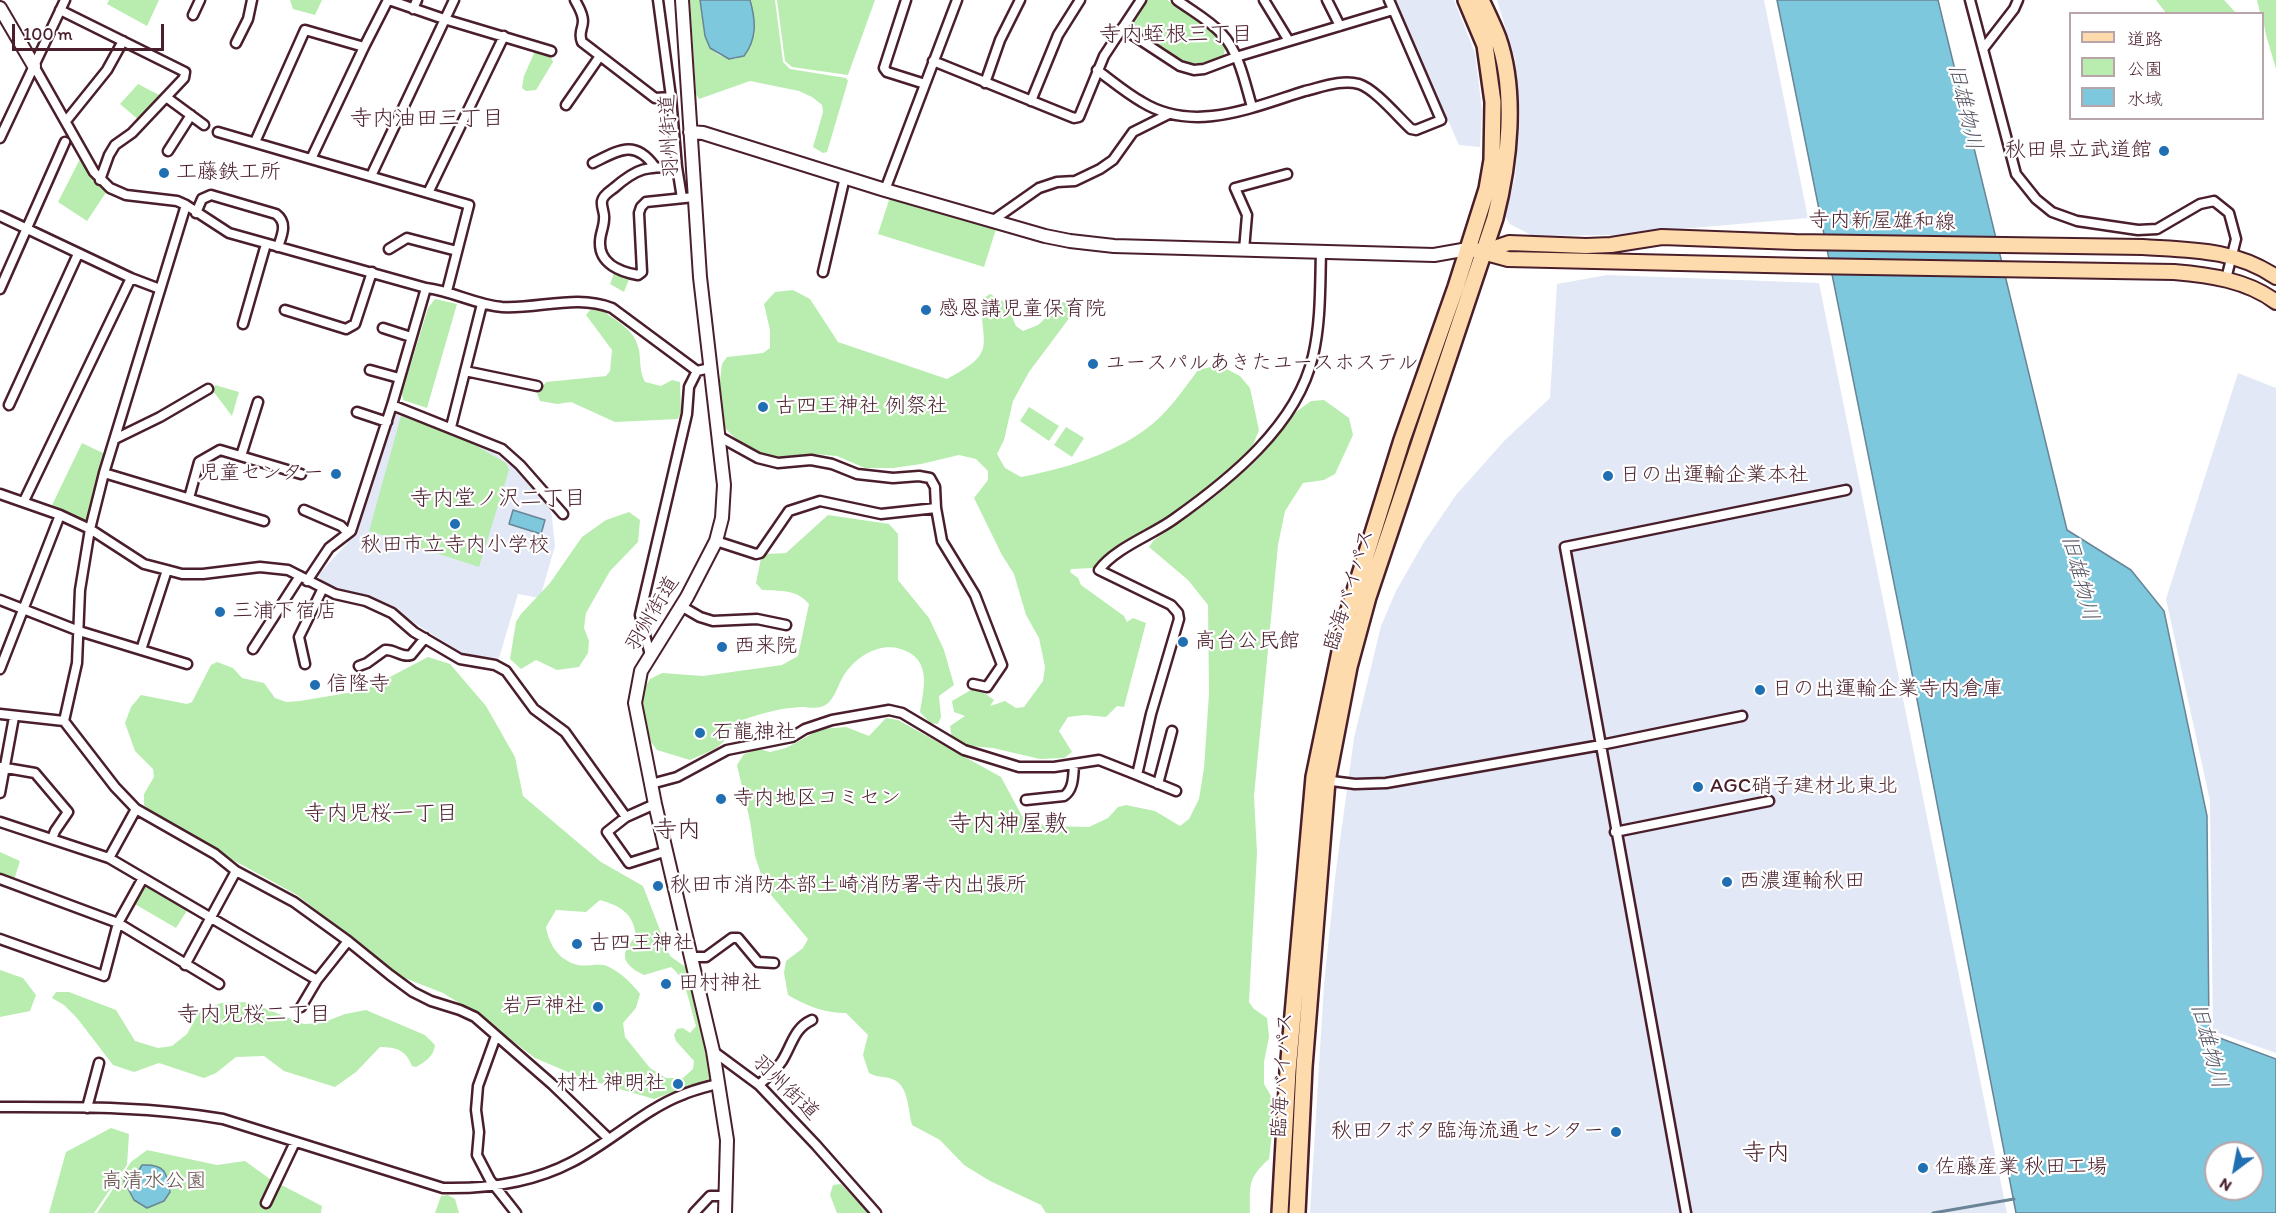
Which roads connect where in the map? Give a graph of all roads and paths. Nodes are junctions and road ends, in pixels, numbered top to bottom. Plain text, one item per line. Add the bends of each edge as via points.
1 (65, 0) edge
2 (200, 0) edge
3 (252, 0) edge
4 (388, 0) edge
5 (454, 0) edge
6 (575, 0) edge
7 (658, 0) edge
8 (682, 0) edge
9 (906, 0) edge
10 (957, 0) edge
11 (1020, 0) edge
12 (1080, 0) edge
13 (1141, 0) edge
14 (1177, 0) edge
15 (1264, 0) edge
16 (1327, 0) edge
17 (1389, 0) edge
18 (1466, 0) edge
19 (1481, 0) edge
20 (1970, 0) edge
21 (2018, 0) edge
22 (416, 4) edge
23 (0, 8) edge
24 (60, 10) junction
25 (1393, 10) junction
26 (193, 15) dead end
27 (444, 19) junction
28 (1340, 26) junction
29 (1122, 27) junction
30 (504, 36) junction
31 (1289, 40) junction
32 (123, 41) junction
33 (236, 44) dead end
34 (364, 47) junction
35 (1983, 49) junction
36 (551, 51) dead end
37 (600, 56) junction
38 (1236, 57) junction
39 (933, 61) junction
40 (33, 66) junction
41 (1097, 70) junction
42 (985, 83) junction
43 (924, 84) junction
44 (166, 97) junction
45 (671, 97) junction
46 (1031, 101) junction
47 (566, 105) dead end
48 (1252, 107) junction
49 (1169, 114) junction
50 (0, 115) edge
51 (191, 115) junction
52 (9, 118) junction
53 (66, 122) junction
54 (204, 124) dead end
55 (218, 132) dead end
56 (690, 132) junction
57 (0, 138) edge
58 (65, 142) dead end
59 (255, 142) junction
60 (168, 151) dead end
61 (311, 159) junction
62 (594, 163) dead end
63 (655, 167) junction
64 (677, 167) junction
65 (1287, 174) dead end
66 (371, 176) junction
67 (846, 177) junction
68 (100, 180) junction
69 (885, 190) junction
70 (429, 193) junction
71 (688, 198) junction
72 (186, 205) junction
73 (196, 213) junction
74 (0, 216) edge
75 (992, 220) junction
76 (26, 228) junction
77 (266, 244) junction
78 (278, 247) junction
79 (389, 249) dead end
80 (1244, 250) junction
81 (1476, 250) junction
82 (457, 252) junction
83 (1321, 252) junction
84 (78, 254) junction
85 (2232, 255) junction
86 (372, 272) junction
87 (823, 272) dead end
88 (2276, 277) edge
89 (131, 278) junction
90 (2226, 279) junction
91 (426, 288) junction
92 (0, 289) edge
93 (160, 289) junction
94 (447, 291) junction
95 (2276, 302) edge
96 (482, 304) junction
97 (285, 310) dead end
98 (243, 324) dead end
99 (383, 328) dead end
100 (411, 337) junction
101 (370, 369) dead end
102 (704, 369) junction
103 (465, 371) junction
104 (399, 378) junction
105 (537, 386) dead end
106 (208, 389) dead end
107 (258, 402) dead end
108 (9, 405) dead end
109 (392, 405) junction
110 (357, 412) dead end
111 (387, 422) junction
112 (451, 427) junction
113 (718, 436) junction
114 (115, 439) junction
115 (241, 456) junction
116 (104, 473) junction
117 (301, 474) dead end
118 (1846, 490) dead end
119 (0, 494) edge
120 (189, 498) junction
121 (24, 501) junction
122 (936, 508) junction
123 (304, 510) dead end
124 (563, 514) dead end
125 (60, 515) junction
126 (264, 521) dead end
127 (90, 529) junction
128 (348, 533) junction
129 (716, 541) junction
130 (167, 570) junction
131 (304, 579) junction
132 (322, 588) junction
133 (0, 600) edge
134 (681, 606) junction
135 (25, 609) junction
136 (786, 625) dead end
137 (79, 631) junction
138 (425, 638) junction
139 (253, 649) dead end
140 (141, 650) junction
141 (650, 655) junction
142 (187, 664) dead end
143 (305, 664) dead end
144 (359, 666) dead end
145 (0, 669) edge
146 (973, 684) dead end
147 (0, 714) edge
148 (1743, 716) dead end
149 (14, 717) junction
150 (64, 721) junction
151 (1172, 731) dead end
152 (1601, 745) junction
153 (1074, 765) junction
154 (3, 767) edge
155 (1137, 775) junction
156 (1320, 779) junction
157 (651, 784) junction
158 (1158, 784) junction
159 (1176, 791) dead end
160 (0, 793) edge
161 (1026, 800) dead end
162 (1769, 801) dead end
163 (655, 804) junction
164 (136, 808) junction
165 (626, 817) junction
166 (0, 822) edge
167 (1615, 832) junction
168 (52, 839) junction
169 (667, 851) junction
170 (108, 858) junction
171 (236, 871) junction
172 (143, 878) junction
173 (0, 879) edge
174 (210, 917) junction
175 (118, 923) junction
176 (0, 939) edge
177 (348, 940) junction
178 (692, 957) junction
179 (774, 963) dead end
180 (185, 965) junction
181 (317, 980) junction
182 (219, 984) dead end
183 (301, 1007) dead end
184 (812, 1020) dead end
185 (496, 1036) junction
186 (713, 1051) junction
187 (99, 1063) dead end
188 (717, 1084) junction
189 (759, 1085) junction
190 (0, 1107) edge
191 (87, 1108) junction
192 (609, 1139) junction
193 (295, 1143) junction
194 (497, 1187) junction
195 (726, 1196) junction
196 (266, 1203) dead end
197 (516, 1213) edge
198 (694, 1213) edge
199 (725, 1213) edge
200 (876, 1213) edge
201 (1280, 1213) edge
202 (1297, 1213) edge
203 (1686, 1213) edge

1 - 24 street
2 - 26 street
3 - 33 street via 248,20
4 - 22 street
4 - 34 street
5 - 27 street
6 - 37 street via 583,22 579,35 582,42
7 - 45 street
8 - 56 street, 羽州街道
9 - 43 street via 884,68
10 - 39 street
11 - 42 street
12 - 46 street via 1058,35
13 - 29 street
14 - 38 street via 1224,35
15 - 31 street
16 - 28 street
17 - 25 street
18 - 81 highway, 臨海バイパス via 1485,45 1494,102 1492,160
19 - 81 highway, 臨海バイパス via 1499,40 1510,98 1503,186
20 - 35 street
21 - 35 street
22 - 27 street
23 - 40 street
24 - 32 street
24 - 40 street
25 - 28 street
25 - 48 street via 1441,120 1411,129 1360,84 1346,83
27 - 30 street
27 - 66 street
28 - 31 street
29 - 38 street via 1180,66 1194,70
29 - 41 street
30 - 36 street
30 - 70 street
31 - 38 street
32 - 44 street via 185,72
32 - 53 street via 107,70
34 - 59 street via 304,30
34 - 61 street
35 - 85 street via 2016,174 2044,206 2077,221 2147,230 2157,229 2200,204 2214,201 2229,213 2236,239
37 - 45 street via 655,98
37 - 47 street
38 - 48 street
39 - 42 street
39 - 43 street
40 - 52 street
40 - 53 street
41 - 46 street via 1079,117
41 - 49 street via 1143,103
42 - 46 street
43 - 69 street
44 - 51 street
44 - 68 street via 115,145
45 - 64 street
48 - 49 street via 1219,117
49 - 75 street via 1133,132 1113,160 1100,169 1075,181 1039,188
50 - 52 street
51 - 54 street
51 - 60 street
52 - 57 street
53 - 68 street
55 - 59 street
56 - 67 street
56 - 71 street, 羽州街道
58 - 76 street
59 - 61 street
61 - 66 street
62 - 63 street via 634,148
63 - 64 street
63 - 71 street via 628,175 602,200 601,250 613,267 638,275 642,272 640,207 646,202
64 - 71 street
65 - 80 street via 1235,189 1247,215
66 - 70 street
67 - 69 street
67 - 87 street
68 - 72 street via 126,195
69 - 75 street
70 - 82 street via 469,205
71 - 102 street, 羽州街道
72 - 73 street
72 - 93 street
73 - 77 street via 229,233
73 - 78 street via 202,199 211,195 276,214 284,225
74 - 76 street
75 - 80 street via 1070,241
76 - 84 street
76 - 92 street
77 - 78 street
77 - 98 street
78 - 86 street
79 - 82 street via 407,238
80 - 83 street
81 - 83 street via 1434,255
81 - 85 main road, 寺内新屋雄和線 via 1509,243 1586,246 1662,237 2143,247
81 - 90 main road via 1508,258 2174,272
81 - 156 highway, 臨海バイパス via 1402,440 1348,613
82 - 94 street
83 - 155 street via 1313,358 1286,413 1256,454 1211,493 1099,570 1172,605 1179,613
84 - 89 street
84 - 108 street
85 - 88 main road, 寺内新屋雄和線
85 - 90 street
86 - 91 street
86 - 97 street via 352,327 346,329
89 - 93 street
89 - 121 street
90 - 95 main road
91 - 94 street
91 - 100 street
93 - 114 street
94 - 96 street
96 - 102 street via 512,307 597,302
96 - 103 street
99 - 100 street
100 - 104 street
101 - 104 street
102 - 113 street, 羽州街道
102 - 141 street via 689,387 687,414 640,615
103 - 105 street
103 - 112 street
104 - 109 street
106 - 114 street
107 - 115 street
109 - 111 street
109 - 112 street
110 - 111 street
111 - 128 street
112 - 124 street via 502,449
113 - 122 street via 758,458 777,463 811,460 857,474 930,478 935,487
113 - 129 street, 羽州街道 via 724,485
114 - 116 street
115 - 117 street
115 - 120 street via 220,450 199,462
116 - 120 street
116 - 127 street
118 - 152 street via 1565,547
119 - 121 street
120 - 126 street
121 - 125 street
122 - 129 street via 881,514 820,501 789,511 760,553
122 - 146 street via 942,541 975,595 1002,665 987,687
123 - 128 street
125 - 127 street
125 - 135 street
127 - 130 street via 144,564
127 - 137 street via 80,590
128 - 131 street via 329,548
129 - 134 street, 羽州街道
130 - 131 street via 203,574 268,567 288,570
130 - 140 street
131 - 132 street
131 - 139 street
132 - 138 street via 366,601
132 - 143 street via 299,637
133 - 135 street
134 - 136 street via 713,621 757,619
134 - 141 street, 羽州街道
135 - 137 street
135 - 145 street
137 - 140 street
137 - 150 street via 77,663
138 - 144 street via 411,655 385,650
138 - 165 street via 460,659 495,665 506,671 534,709 565,732
140 - 142 street
141 - 157 street, 羽州街道 via 641,671 635,703
147 - 149 street
148 - 152 street
149 - 150 street
149 - 154 street
150 - 164 street
151 - 158 street
152 - 156 street via 1386,783
152 - 167 street
153 - 155 street via 1099,760
153 - 157 street via 1019,767 989,759 964,750 902,713 888,710 832,720 792,737 727,750 677,777
153 - 161 street via 1068,794
154 - 160 street
154 - 168 street via 35,773 68,812
155 - 158 street
156 - 201 highway, 臨海バイパス via 1288,1071
156 - 202 highway, 臨海バイパス
157 - 163 street, 羽州街道
158 - 159 street
162 - 167 street
163 - 165 street
163 - 169 street, 羽州街道
164 - 170 street
164 - 171 street via 215,854
165 - 169 street via 607,832 629,863
166 - 168 street
167 - 203 street
168 - 170 street
169 - 178 street, 羽州街道
170 - 172 street
171 - 174 street
171 - 177 street via 294,902
172 - 174 street
172 - 175 street
173 - 175 street
174 - 180 street
174 - 181 street
175 - 176 street via 104,976
175 - 180 street
177 - 181 street
177 - 185 street via 413,992 474,1017
178 - 179 street via 706,957 732,938 738,938 758,962
178 - 186 street, 羽州街道
180 - 182 street
181 - 183 street
184 - 189 street via 797,1030 781,1062
185 - 192 street
185 - 194 street via 478,1086 476,1110 477,1155
186 - 188 street
186 - 189 street, 羽州街道
187 - 191 street
188 - 192 street via 681,1095
188 - 195 street via 727,1140
189 - 200 street, 羽州街道
190 - 191 street
191 - 193 street via 223,1119
192 - 194 street via 550,1173
193 - 194 street via 443,1188
193 - 196 street
194 - 197 street
195 - 198 street via 710,1196
195 - 199 street

